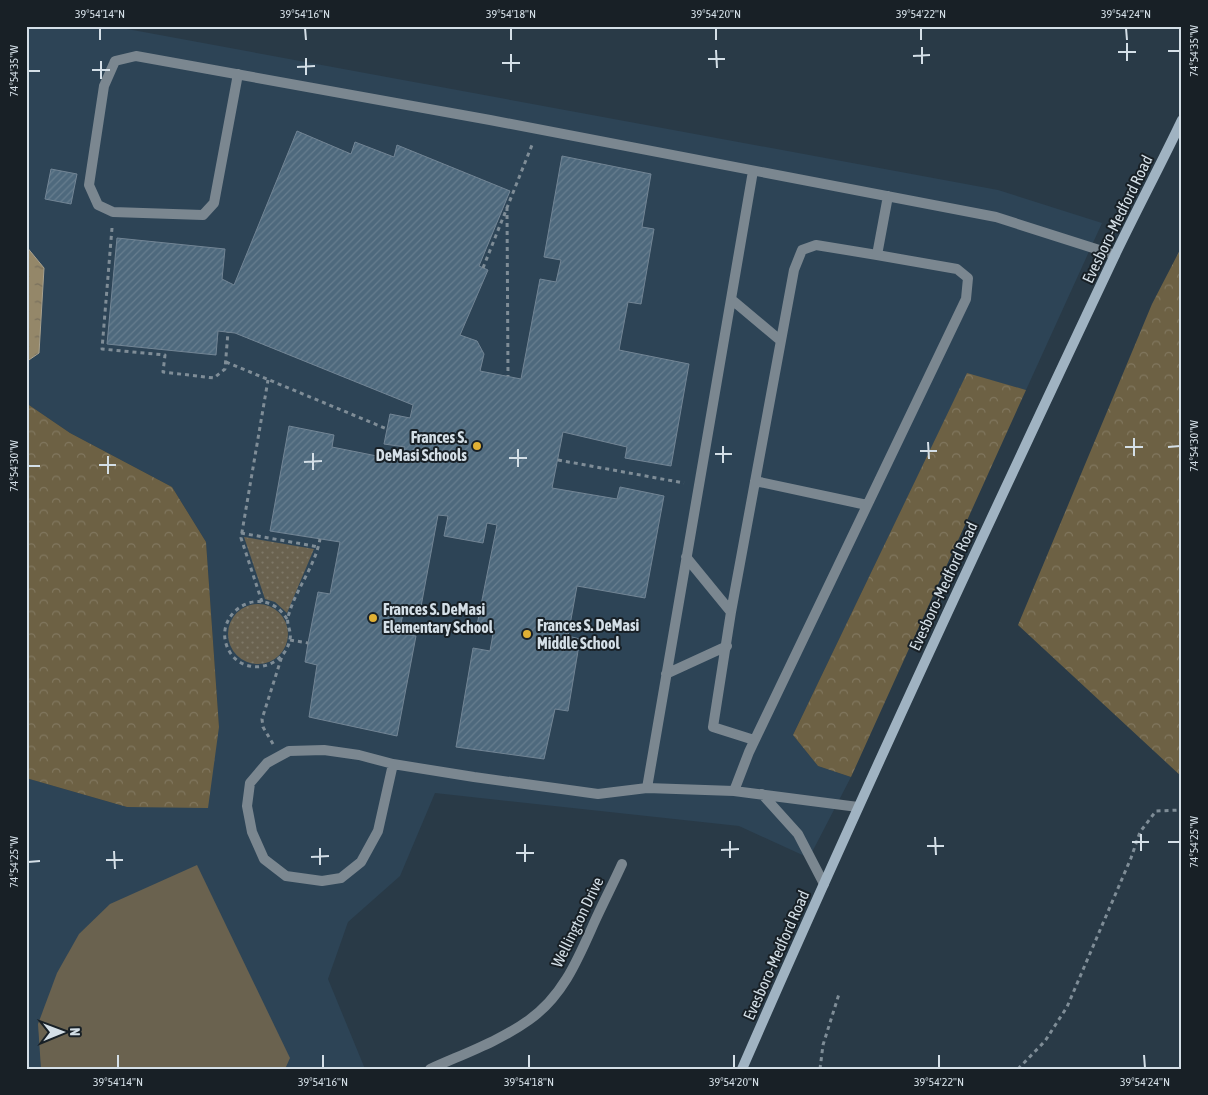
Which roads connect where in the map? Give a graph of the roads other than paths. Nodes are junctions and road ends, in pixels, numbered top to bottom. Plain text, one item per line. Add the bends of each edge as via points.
1 (238, 74) junction
2 (1182, 120) edge
3 (753, 171) junction
4 (888, 196) junction
5 (877, 255) junction
6 (1115, 255) junction
7 (731, 299) junction
8 (781, 341) junction
9 (755, 482) junction
10 (867, 505) junction
11 (686, 557) junction
12 (731, 612) junction
13 (727, 646) junction
14 (666, 674) junction
15 (754, 740) junction
16 (393, 764) junction
17 (647, 788) junction
18 (734, 791) junction
19 (762, 794) junction
20 (858, 807) junction
21 (622, 864) dead end
22 (824, 884) junction
23 (430, 1069) edge
24 (742, 1069) edge

1 - 1 street via 136,56 116,62 104,86 89,185 98,205 113,212 203,215 214,203
1 - 3 street
2 - 6 street, Evesboro-Medford Road
3 - 4 street
3 - 7 street
4 - 5 street
4 - 6 street via 996,217
5 - 8 street via 816,245 802,250 794,270
5 - 10 street via 958,269 968,278 966,299
6 - 20 street, Evesboro-Medford Road
7 - 8 street
7 - 11 street
8 - 9 street
9 - 10 street
9 - 12 street
10 - 15 street
11 - 12 street
11 - 14 street
12 - 13 street
13 - 14 street
13 - 15 street via 713,727
14 - 17 street
15 - 18 street
16 - 16 street via 324,750 289,751 267,763 250,783 247,806 252,832 264,859 286,876 322,881 341,878 361,862 378,831
16 - 17 street via 598,794
17 - 18 street
18 - 19 street
19 - 20 street
19 - 22 street via 798,834
20 - 22 street, Evesboro-Medford Road
21 - 23 street, Wellington Drive via 569,977 551,1000 530,1020
22 - 24 street, Evesboro-Medford Road

